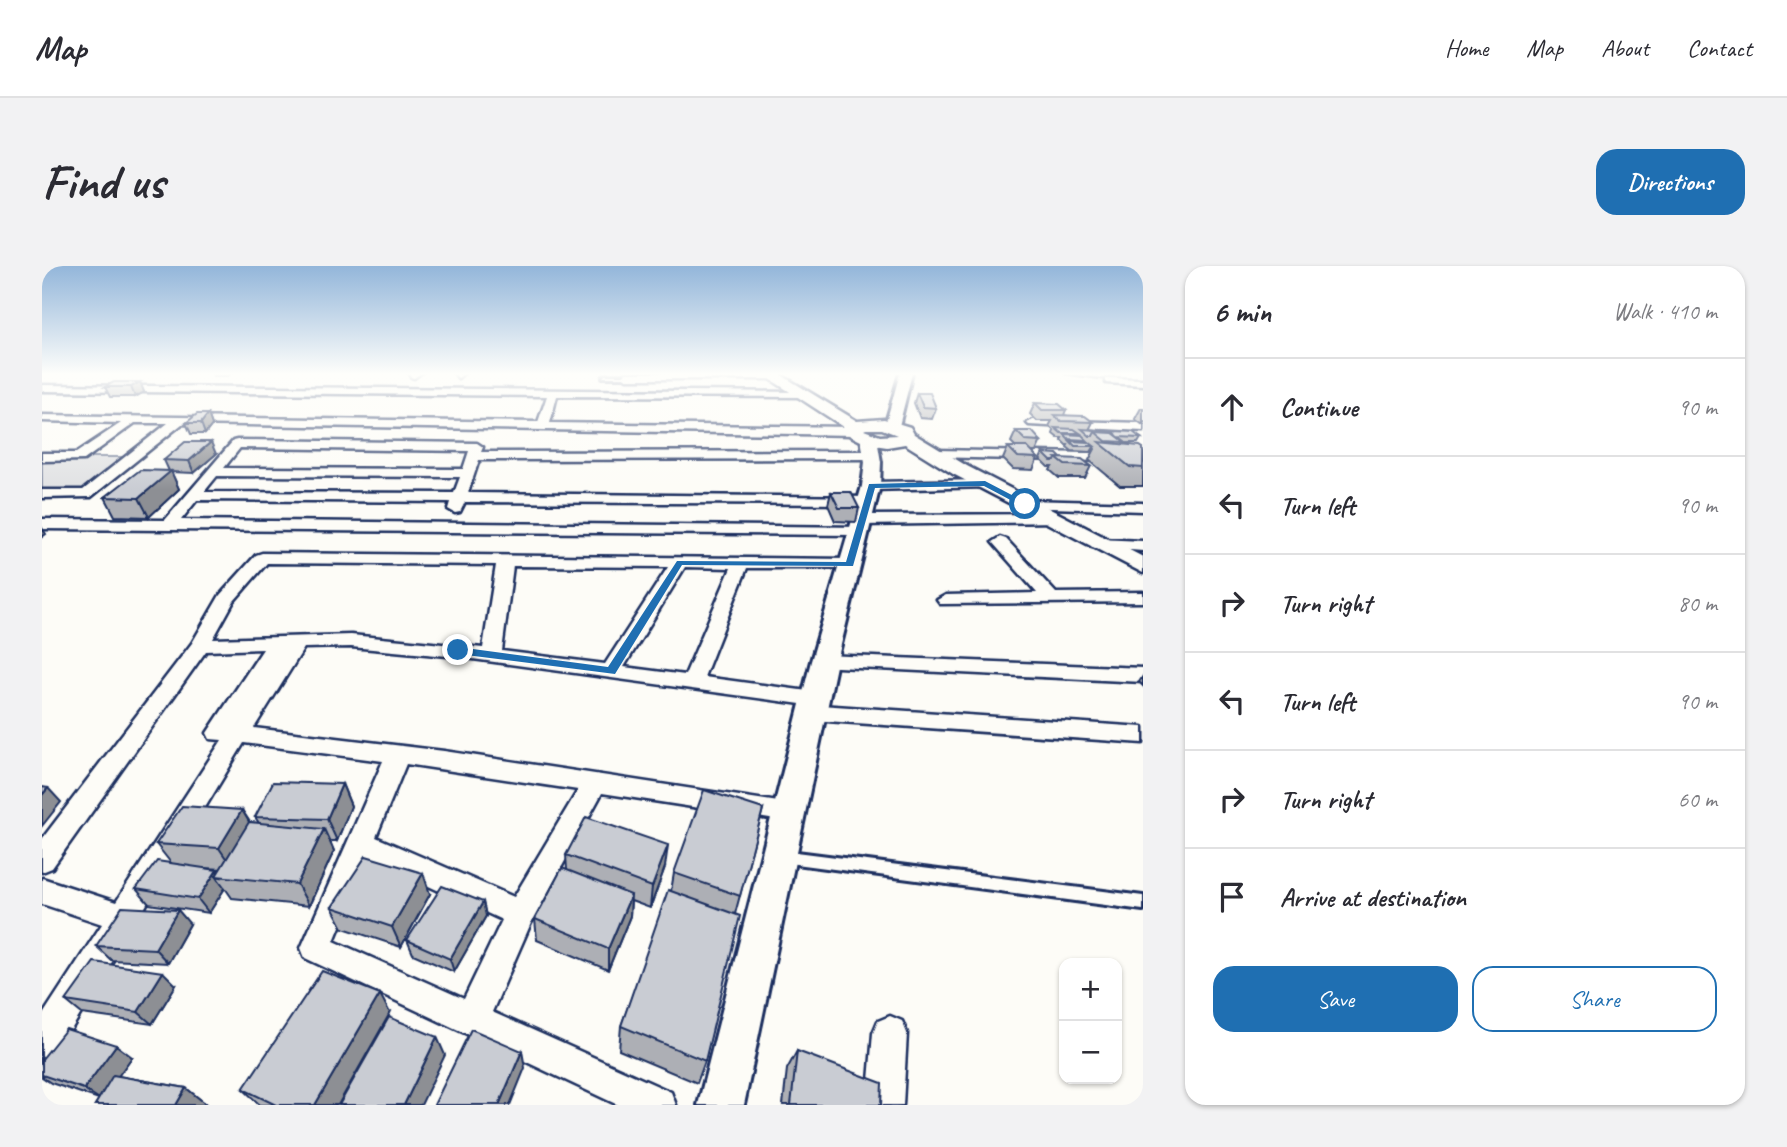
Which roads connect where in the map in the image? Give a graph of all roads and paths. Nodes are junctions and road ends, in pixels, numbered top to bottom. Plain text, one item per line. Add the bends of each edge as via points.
1 (250, 412) edge
2 (547, 412) edge
3 (825, 412) edge
4 (891, 412) edge
5 (1022, 414) dead end
6 (135, 418) junction
7 (44, 419) edge
8 (181, 419) junction
9 (241, 419) junction
10 (361, 421) junction
11 (1033, 423) junction
12 (543, 426) junction
13 (1143, 427) edge
14 (520, 441) junction
15 (341, 446) junction
16 (874, 454) junction
17 (475, 456) junction
18 (1073, 456) junction
19 (42, 457) edge
20 (935, 458) junction
21 (1143, 458) edge
22 (914, 460) dead end
23 (213, 472) junction
24 (469, 473) junction
25 (985, 484) junction
26 (42, 494) edge
27 (192, 496) junction
28 (323, 498) junction
29 (461, 499) junction
30 (1025, 504) junction
31 (1143, 508) edge
32 (1053, 519) junction
33 (42, 524) edge
34 (170, 524) junction
35 (305, 525) junction
36 (446, 526) junction
37 (1000, 542) dead end
38 (1098, 544) junction
39 (1143, 546) edge
40 (505, 560) junction
41 (680, 562) junction
42 (741, 563) junction
43 (850, 564) junction
44 (1143, 566) edge
45 (1143, 597) edge
46 (1051, 598) junction
47 (946, 600) dead end
48 (287, 643) junction
49 (200, 645) junction
50 (492, 655) junction
51 (824, 661) junction
52 (611, 671) junction
53 (1143, 675) edge
54 (692, 682) junction
55 (814, 705) junction
56 (228, 733) junction
57 (1143, 735) edge
58 (398, 754) junction
59 (595, 783) junction
60 (789, 812) junction
61 (361, 842) junction
62 (779, 856) junction
63 (42, 860) edge
64 (42, 891) edge
65 (1143, 904) edge
66 (520, 914) junction
67 (124, 918) junction
68 (472, 1019) junction
69 (890, 1033) dead end
70 (42, 1046) edge
71 (658, 1105) edge
72 (721, 1105) edge
73 (885, 1105) edge

1 - 9 street
2 - 12 street
3 - 16 main road
4 - 16 street
5 - 11 street
6 - 7 street
6 - 8 street
6 - 19 street via 79,457
8 - 9 street
8 - 26 street via 86,494
9 - 10 street
10 - 14 street
10 - 15 street
11 - 13 street
11 - 18 street
12 - 14 street
12 - 16 street
14 - 16 street
14 - 17 street
15 - 17 street via 477,447
15 - 23 street via 237,444
16 - 20 main road
16 - 25 street
16 - 29 street
16 - 32 street
16 - 36 street
16 - 43 street
17 - 24 street
18 - 20 street
18 - 21 street
20 - 22 main road
20 - 25 main road
23 - 24 street
23 - 27 street
24 - 29 street
25 - 30 main road
27 - 28 street
27 - 34 street
28 - 29 street
28 - 35 street
29 - 36 street
30 - 31 street
30 - 32 main road
32 - 38 main road
33 - 34 street
34 - 35 street
35 - 36 street
37 - 46 street
38 - 39 street
38 - 44 main road
40 - 41 street
40 - 49 street via 262,558 226,599
40 - 50 street
41 - 42 street
41 - 52 street
42 - 43 street
42 - 54 street
43 - 51 street
45 - 46 street
46 - 47 street
48 - 49 street
48 - 50 street via 351,641
48 - 56 street
49 - 63 street
50 - 52 street
51 - 53 street
51 - 55 street
52 - 54 street
54 - 55 street
55 - 57 street
55 - 60 street
56 - 58 street
56 - 67 street
58 - 59 street
58 - 61 street
59 - 60 street
59 - 66 street
60 - 62 street
61 - 66 street
61 - 68 street via 316,948
62 - 65 lane
62 - 72 street
64 - 67 street
66 - 68 street
67 - 70 street
68 - 71 street
69 - 73 street

